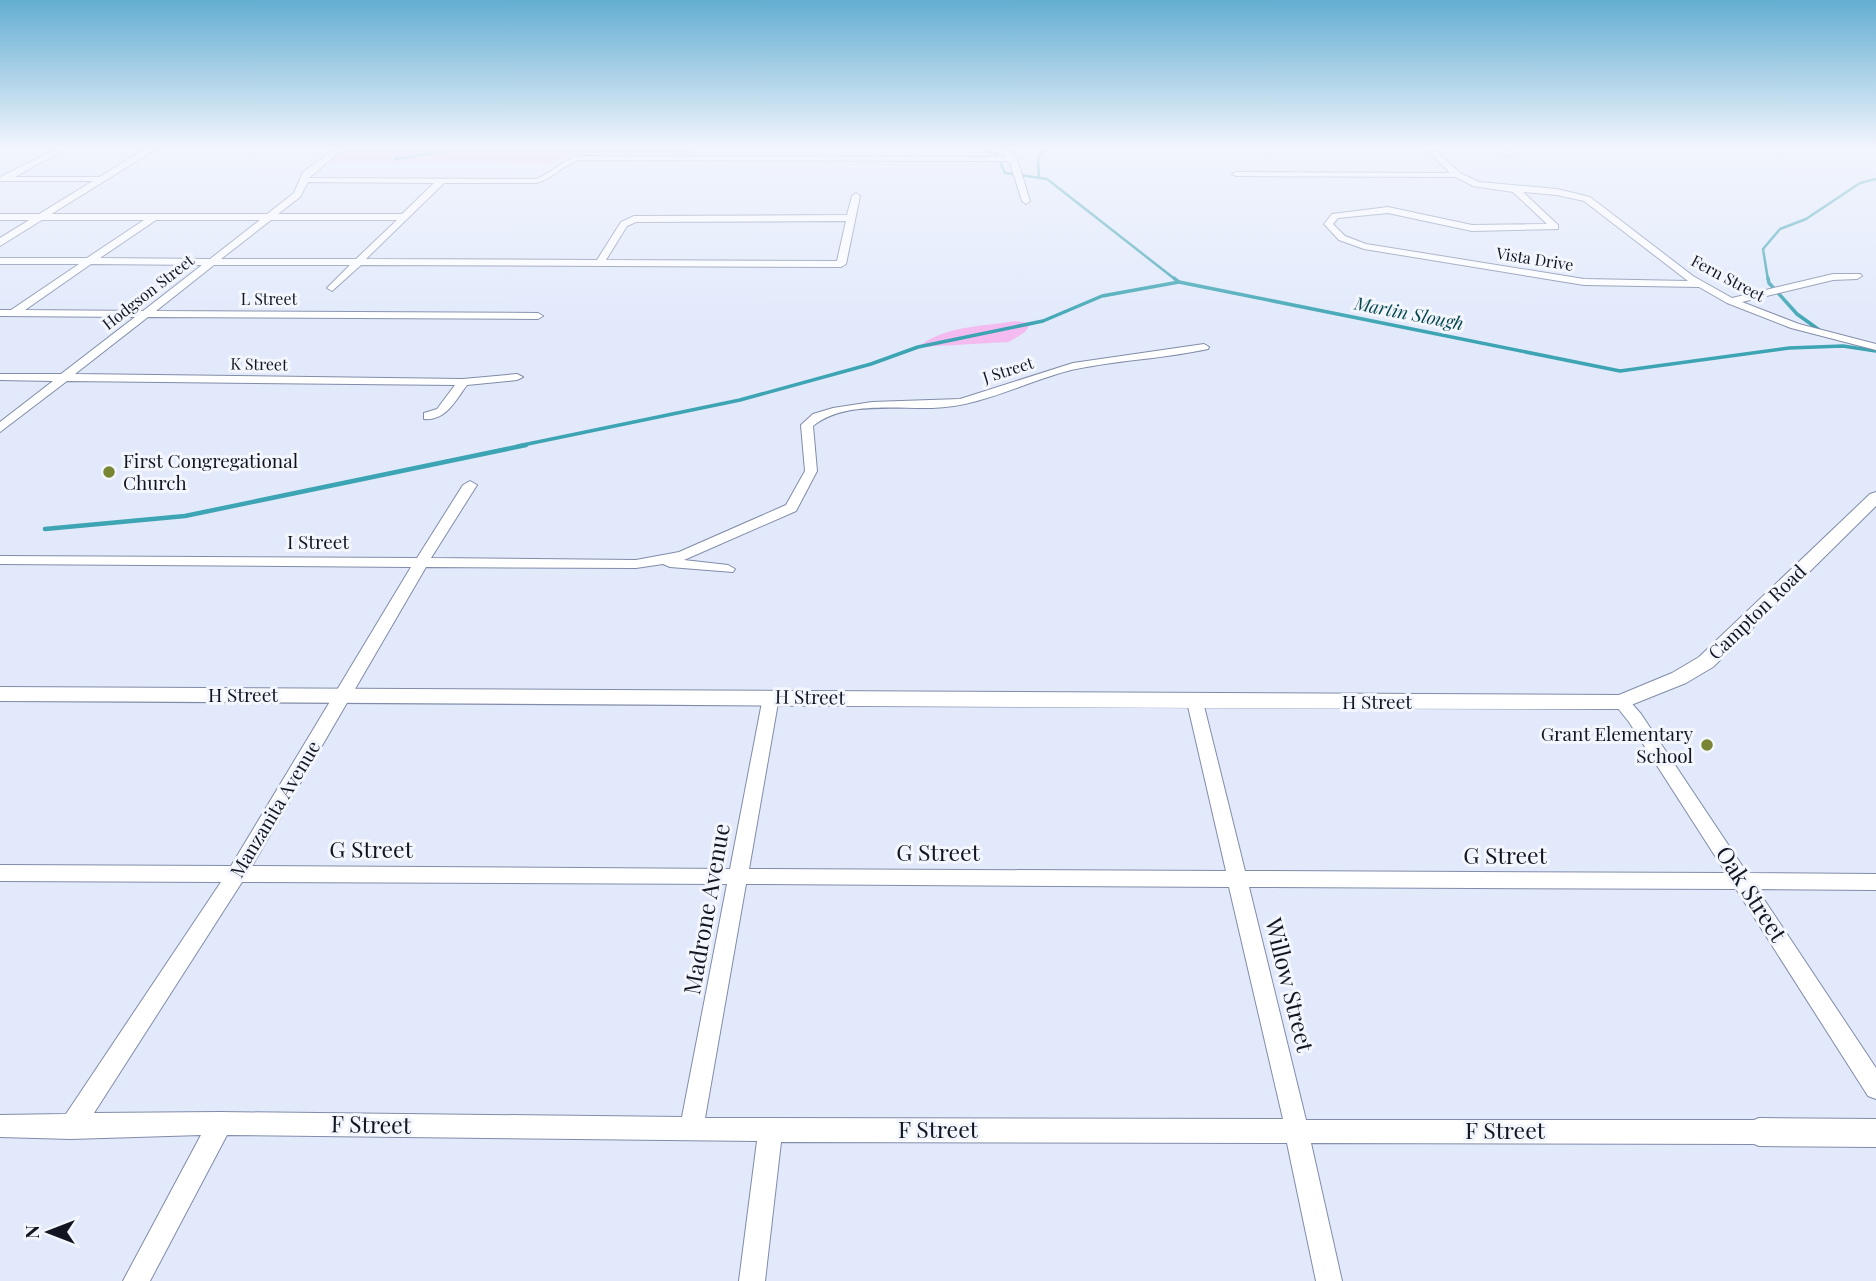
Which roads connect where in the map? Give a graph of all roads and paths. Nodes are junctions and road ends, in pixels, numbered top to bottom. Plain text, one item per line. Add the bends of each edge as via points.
1 (56, 209) edge
2 (280, 209) edge
3 (412, 209) edge
4 (854, 209) edge
5 (1535, 209) edge
6 (1599, 209) edge
7 (0, 216) edge
8 (45, 216) junction
9 (154, 217) junction
10 (269, 217) junction
11 (403, 217) junction
12 (853, 218) junction
13 (0, 243) edge
14 (0, 261) edge
15 (89, 261) junction
16 (211, 262) junction
17 (358, 262) junction
18 (600, 263) junction
19 (1857, 276) dead end
20 (1701, 284) junction
21 (332, 288) dead end
22 (1731, 301) junction
23 (0, 313) edge
24 (12, 313) junction
25 (145, 314) junction
26 (537, 316) dead end
27 (0, 322) edge
28 (1204, 347) dead end
29 (1876, 347) edge
30 (0, 377) edge
31 (65, 377) junction
32 (517, 377) dead end
33 (463, 382) junction
34 (428, 416) dead end
35 (0, 428) edge
36 (470, 485) dead end
37 (1876, 497) edge
38 (0, 560) edge
39 (422, 561) junction
40 (657, 561) junction
41 (728, 569) dead end
42 (0, 694) edge
43 (342, 695) junction
44 (771, 697) junction
45 (1195, 702) junction
46 (1620, 702) junction
47 (0, 873) edge
48 (237, 874) junction
49 (737, 876) junction
50 (1235, 879) junction
51 (1743, 882) junction
52 (1876, 882) edge
53 (1876, 1088) edge
54 (220, 1123) junction
55 (0, 1126) edge
56 (71, 1127) junction
57 (691, 1130) junction
58 (770, 1130) junction
59 (1296, 1132) junction
60 (1759, 1132) joint
61 (1876, 1133) edge
62 (136, 1281) edge
63 (752, 1281) edge
64 (1329, 1281) edge

1 - 8 main road
2 - 10 street, Hodgson Street
3 - 11 street
4 - 12 street
5 - 20 street, Vista Drive via 1555,227 1472,228 1388,210 1335,216 1328,224 1342,238 1364,246 1556,279
6 - 20 street, Fern Street
7 - 8 street
8 - 9 street
8 - 13 main road
9 - 10 street
9 - 15 street
10 - 11 street
10 - 16 street, Hodgson Street
11 - 17 street
12 - 18 street via 642,218 627,221
12 - 18 street via 841,264
14 - 15 street
15 - 16 street
15 - 24 street
16 - 17 street
16 - 25 street, Hodgson Street
17 - 18 street
17 - 21 street
19 - 22 street via 1833,277
20 - 22 street, Fern Street
22 - 29 street, Fern Street via 1795,326
23 - 24 street, L Street
24 - 25 street, L Street
24 - 27 street
25 - 26 street, L Street
25 - 31 street, Hodgson Street
28 - 40 street, J Street via 1058,370 949,404 867,405 822,415 807,425 811,471 791,508 683,556
30 - 31 street, K Street
31 - 33 street, K Street
31 - 35 street, Hodgson Street
32 - 33 street, K Street
33 - 34 street via 441,412
36 - 39 street, Manzanita Avenue
37 - 46 main road, Campton Road via 1706,662
38 - 39 street, I Street
39 - 40 street, I Street
39 - 43 street, Manzanita Avenue
40 - 41 street
42 - 43 main road, H Street
43 - 44 main road, H Street
43 - 48 street, Manzanita Avenue
44 - 45 main road, H Street
44 - 49 street, Madrone Avenue
45 - 46 main road, H Street
45 - 50 street, Willow Street
46 - 51 street, Oak Street
47 - 48 street, G Street
48 - 49 street, G Street
48 - 56 street, Manzanita Avenue
49 - 50 street, G Street
49 - 57 street, Madrone Avenue
50 - 51 street, G Street
50 - 59 street, Willow Street
51 - 52 street, G Street
51 - 53 street, Oak Street
54 - 56 street, F Street
54 - 57 street, F Street
54 - 62 street
55 - 56 street, F Street
57 - 58 street, F Street
58 - 59 street, F Street
58 - 63 street
59 - 60 street, F Street
59 - 64 street, Willow Street
60 - 61 main road, F Street

